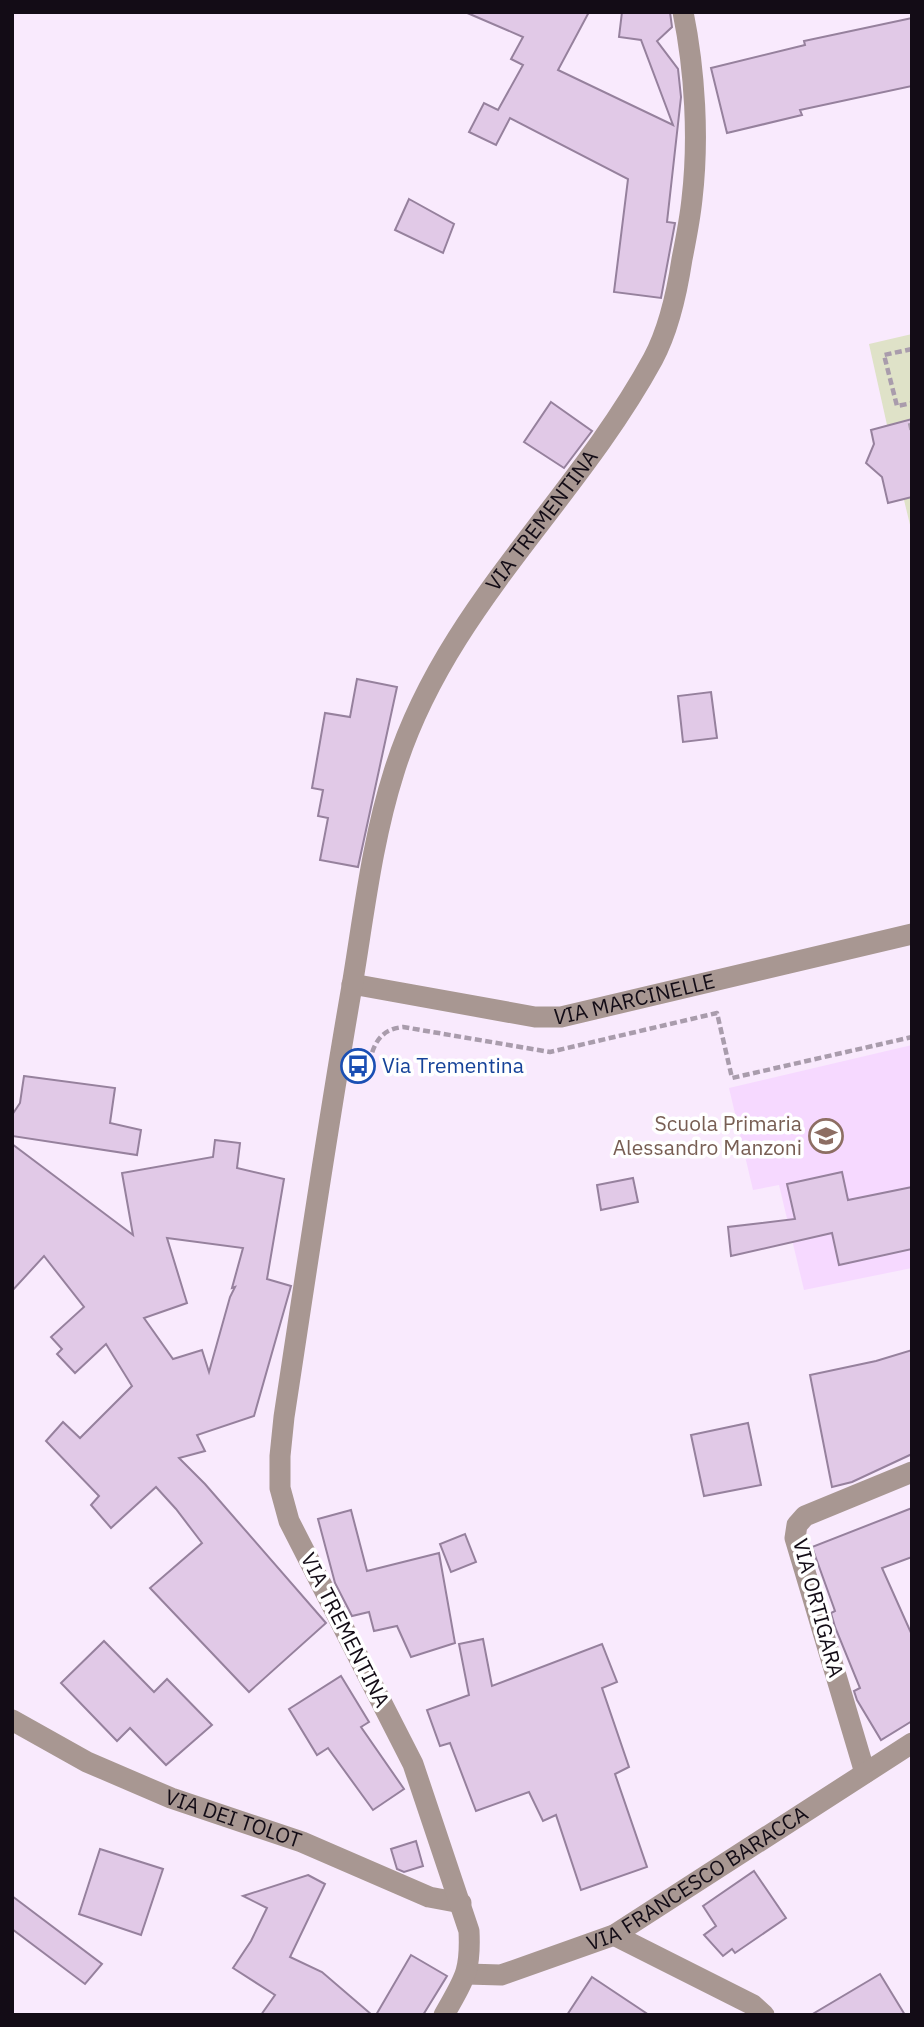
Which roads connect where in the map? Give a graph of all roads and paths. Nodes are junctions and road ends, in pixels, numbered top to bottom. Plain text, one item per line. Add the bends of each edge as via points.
1 (683, 12) edge
2 (912, 349) edge
3 (912, 403) edge
4 (909, 423) dead end
5 (912, 432) edge
6 (912, 934) edge
7 (352, 984) junction
8 (912, 1037) edge
9 (339, 1055) junction
10 (912, 1472) edge
11 (12, 1720) edge
12 (912, 1743) edge
13 (865, 1773) junction
14 (461, 1903) junction
15 (614, 1935) junction
16 (467, 1974) junction
17 (444, 2015) edge
18 (764, 2015) edge

1 - 7 street, VIA TREMENTINA via 695,113 693,197 676,298 654,357 594,451 474,609 410,723 372,858
2 - 3 path via 884,355 897,406
4 - 5 path
6 - 7 street, VIA MARCINELLE via 548,1018
7 - 9 street, VIA TREMENTINA
8 - 9 path via 732,1078 717,1013 550,1052 403,1027 380,1036 368,1059
9 - 14 street, VIA TREMENTINA via 284,1417 281,1488 289,1521 413,1764
10 - 13 street, VIA ORTIGARA via 804,1516 797,1525 795,1538
11 - 14 street, VIA DEI TOLOT via 87,1762 171,1798 302,1842 429,1897
12 - 13 street, VIA FRANCESCO BARACCA
13 - 15 street, VIA FRANCESCO BARACCA
14 - 16 street, VIA TREMENTINA via 469,1931
15 - 16 street, VIA FRANCESCO BARACCA via 501,1975
15 - 18 street
16 - 17 street

